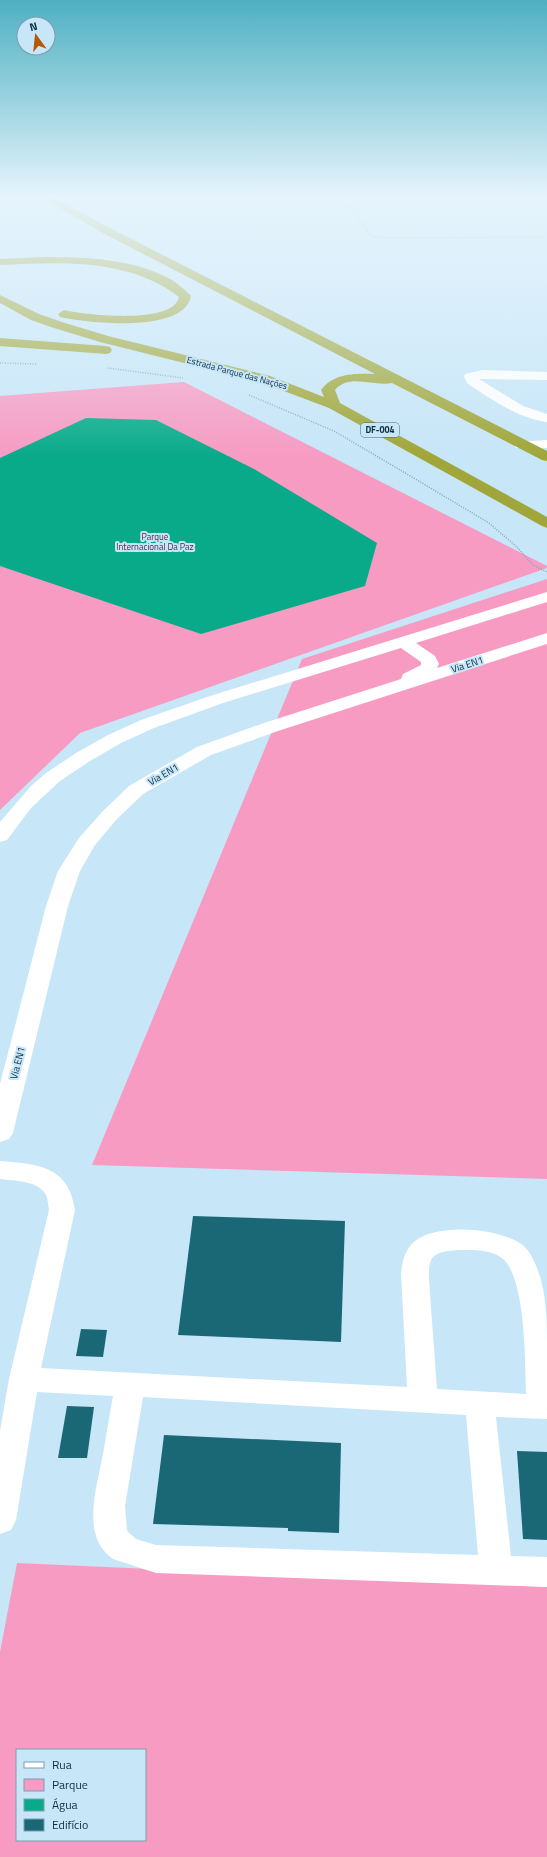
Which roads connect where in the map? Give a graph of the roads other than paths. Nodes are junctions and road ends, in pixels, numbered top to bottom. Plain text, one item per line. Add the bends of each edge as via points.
1 (171, 284) edge
2 (211, 284) edge
3 (0, 298) edge
4 (53, 310) dead end
5 (0, 342) edge
6 (202, 363) junction
7 (547, 376) edge
8 (400, 384) junction
9 (334, 405) junction
10 (547, 418) edge
11 (521, 444) junction
12 (547, 444) edge
13 (547, 458) edge
14 (547, 523) edge
15 (547, 597) edge
16 (547, 638) edge
17 (402, 642) junction
18 (385, 691) junction
19 (0, 836) edge
20 (0, 1133) edge
21 (0, 1170) edge
22 (24, 1379) junction
23 (130, 1385) junction
24 (424, 1400) junction
25 (480, 1403) junction
26 (544, 1406) edge
27 (0, 1520) edge
28 (496, 1570) junction
29 (547, 1572) edge

1 - 4 highway via 186,296 182,304 171,312 150,317 90,320
2 - 8 highway
3 - 6 highway, Estrada Parque das Nações / DF-004 via 35,317 58,325
5 - 6 highway via 83,347
6 - 9 highway, Estrada Parque das Nações / DF-004 via 265,379
7 - 10 street via 483,374 470,377 522,411
8 - 9 highway via 374,378 355,378 339,382 331,385 328,390
8 - 11 highway
9 - 14 highway, Estrada Parque das Nações / DF-004
11 - 12 street
11 - 13 highway
15 - 17 street
16 - 18 street, Via EN1
17 - 18 street via 429,660 430,664 428,668
17 - 19 street via 219,699 117,739 52,778 26,803
18 - 20 street, Via EN1 via 204,751 136,790 86,842 69,871 57,906
21 - 22 street via 34,1174 49,1181 58,1192 62,1210
22 - 23 street
22 - 27 street
23 - 24 street
23 - 28 street via 109,1506 109,1526 116,1542 125,1550 156,1559
24 - 25 street
24 - 26 street via 416,1281 417,1258 424,1247 442,1241 464,1240 500,1244 515,1254 523,1264 533,1292
25 - 26 street
25 - 28 street
28 - 29 street

